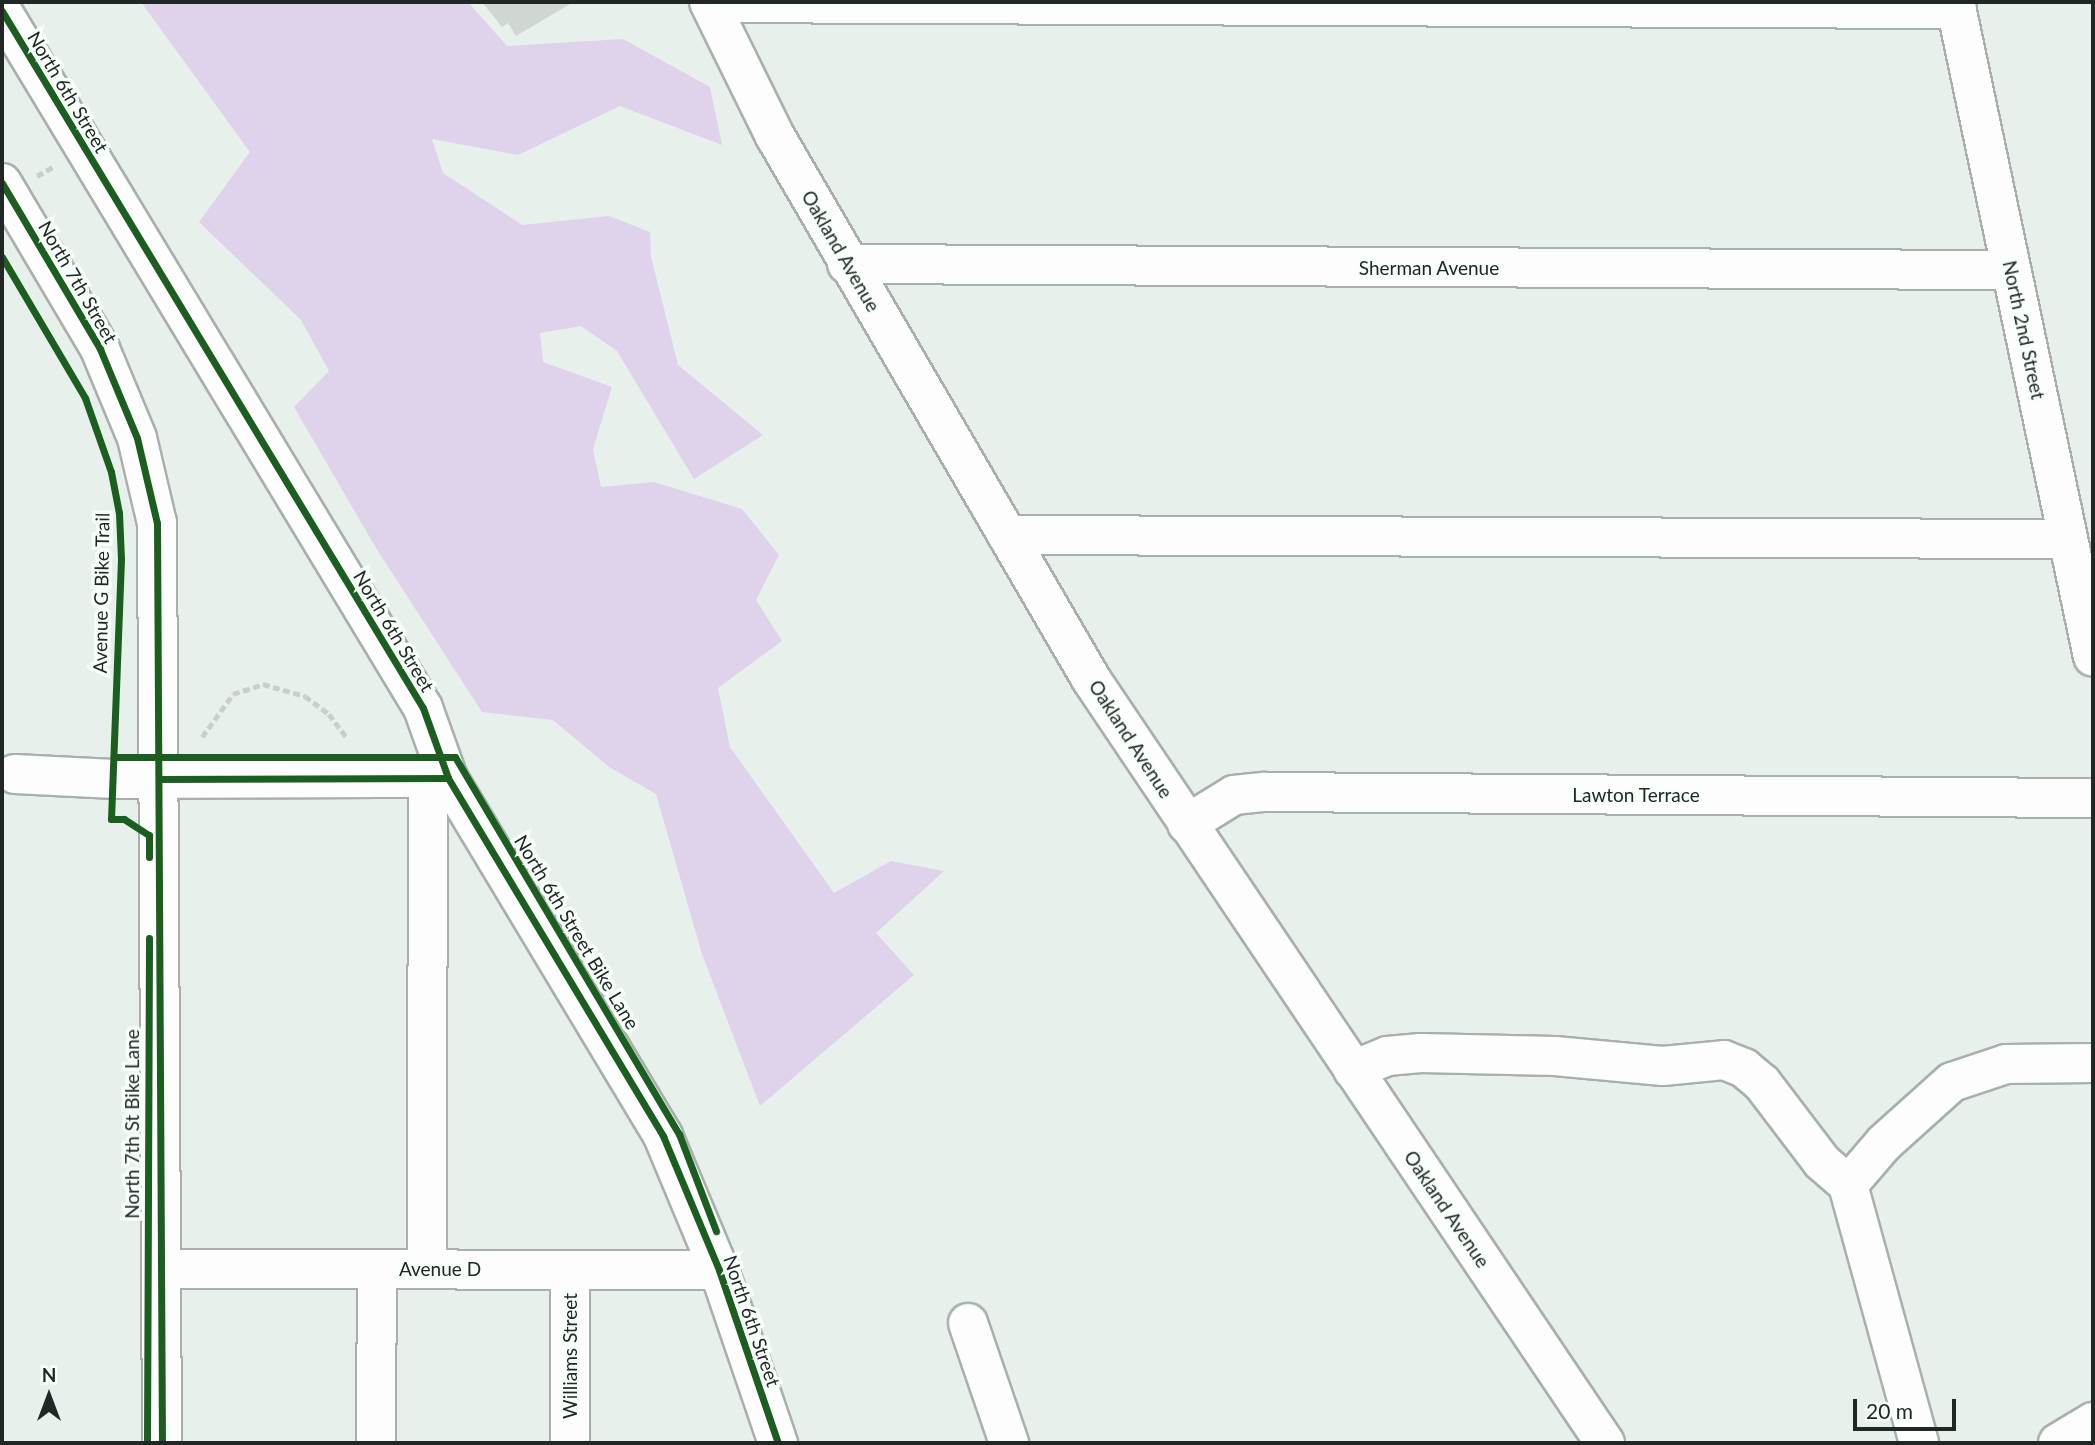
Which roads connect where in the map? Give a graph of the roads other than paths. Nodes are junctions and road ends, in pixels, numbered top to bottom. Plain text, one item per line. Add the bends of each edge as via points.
1 (710, 2) edge
2 (1956, 6) edge
3 (2, 11) edge
4 (16, 182) edge
5 (847, 264) junction
6 (2011, 270) junction
7 (1007, 535) junction
8 (2068, 539) junction
9 (2093, 657) edge
10 (15, 774) dead end
11 (438, 778) junction
12 (160, 779) junction
13 (2093, 798) edge
14 (1187, 824) junction
15 (2093, 1063) edge
16 (1353, 1070) junction
17 (1848, 1185) junction
18 (162, 1269) junction
19 (377, 1269) junction
20 (427, 1269) junction
21 (570, 1270) junction
22 (719, 1270) junction
23 (968, 1323) dead end
24 (2093, 1422) edge
25 (162, 1443) edge
26 (376, 1443) edge
27 (570, 1443) edge
28 (778, 1443) edge
29 (1009, 1443) edge
30 (1605, 1443) edge
31 (1919, 1443) edge
32 (2058, 1443) edge

1 - 2 street
1 - 5 street, Oakland Avenue via 741,71
2 - 6 street, North 2nd Street
3 - 11 street, North 6th Street via 423,708
4 - 12 street, North 7th Street via 100,349 137,439 152,491 160,564
5 - 6 street, Sherman Avenue
5 - 7 street, Oakland Avenue
6 - 8 street, North 2nd Street
7 - 8 street
7 - 14 street, Oakland Avenue via 1091,679
8 - 9 street, North 2nd Street
10 - 12 street
11 - 12 street
11 - 20 street
11 - 22 street, North 6th Street via 663,1136
12 - 18 street, North 7th Street
13 - 14 street, Lawton Terrace via 1265,792 1234,795
14 - 16 street, Oakland Avenue
15 - 17 street via 2006,1064 1952,1082 1884,1143
16 - 17 street via 1387,1056 1421,1053 1555,1056 1663,1066 1724,1060 1744,1068 1762,1083 1804,1142
16 - 30 street, Oakland Avenue
17 - 31 street
18 - 19 street, Avenue D
18 - 25 street, North 7th Street
19 - 20 street, Avenue D
19 - 26 street
20 - 21 street, Avenue D
21 - 22 street, Avenue D
21 - 27 street, Williams Street
22 - 28 street, North 6th Street
23 - 29 street
24 - 32 street

